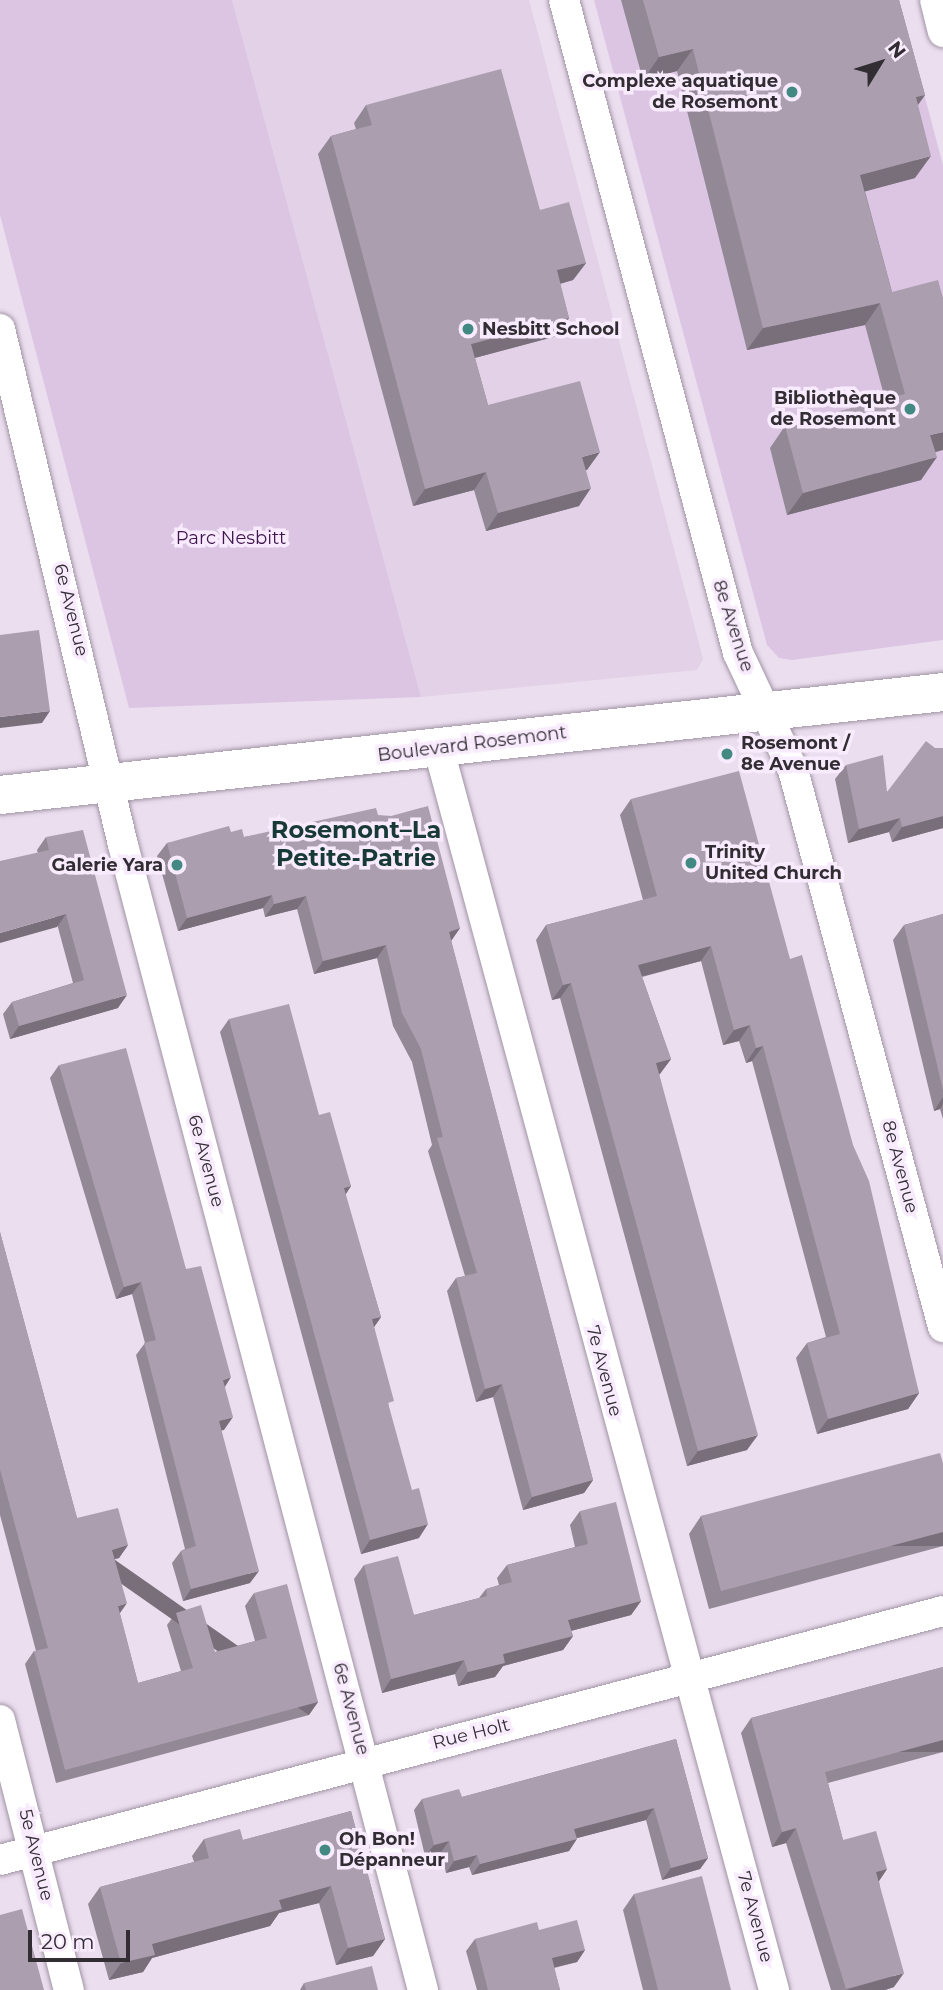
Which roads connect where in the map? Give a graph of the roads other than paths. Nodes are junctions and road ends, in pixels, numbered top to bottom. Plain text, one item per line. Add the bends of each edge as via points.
1 (564, 0) edge
2 (935, 0) edge
3 (943, 32) edge
4 (0, 329) edge
5 (943, 692) edge
6 (765, 707) junction
7 (439, 750) junction
8 (110, 782) junction
9 (0, 795) edge
10 (943, 1327) edge
11 (943, 1611) edge
12 (687, 1679) junction
13 (0, 1720) edge
14 (366, 1762) junction
15 (36, 1850) junction
16 (0, 1860) edge
17 (69, 1990) edge
18 (423, 1990) edge
19 (774, 1990) edge

1 - 6 street, 8e Avenue via 735,643
2 - 3 street
4 - 8 street, 6e Avenue
5 - 6 main road, Boulevard Rosemont
6 - 7 main road, Boulevard Rosemont
6 - 10 street, 8e Avenue via 793,770
7 - 8 main road, Boulevard Rosemont
7 - 12 street, 7e Avenue
8 - 9 main road, Boulevard Rosemont
8 - 14 street, 6e Avenue
11 - 12 street, Rue Holt
12 - 14 street, Rue Holt
12 - 19 street, 7e Avenue
13 - 15 street, 5e Avenue
14 - 15 street, Rue Holt
14 - 18 street, 6e Avenue
15 - 16 street, Rue Holt
15 - 17 street, 5e Avenue

